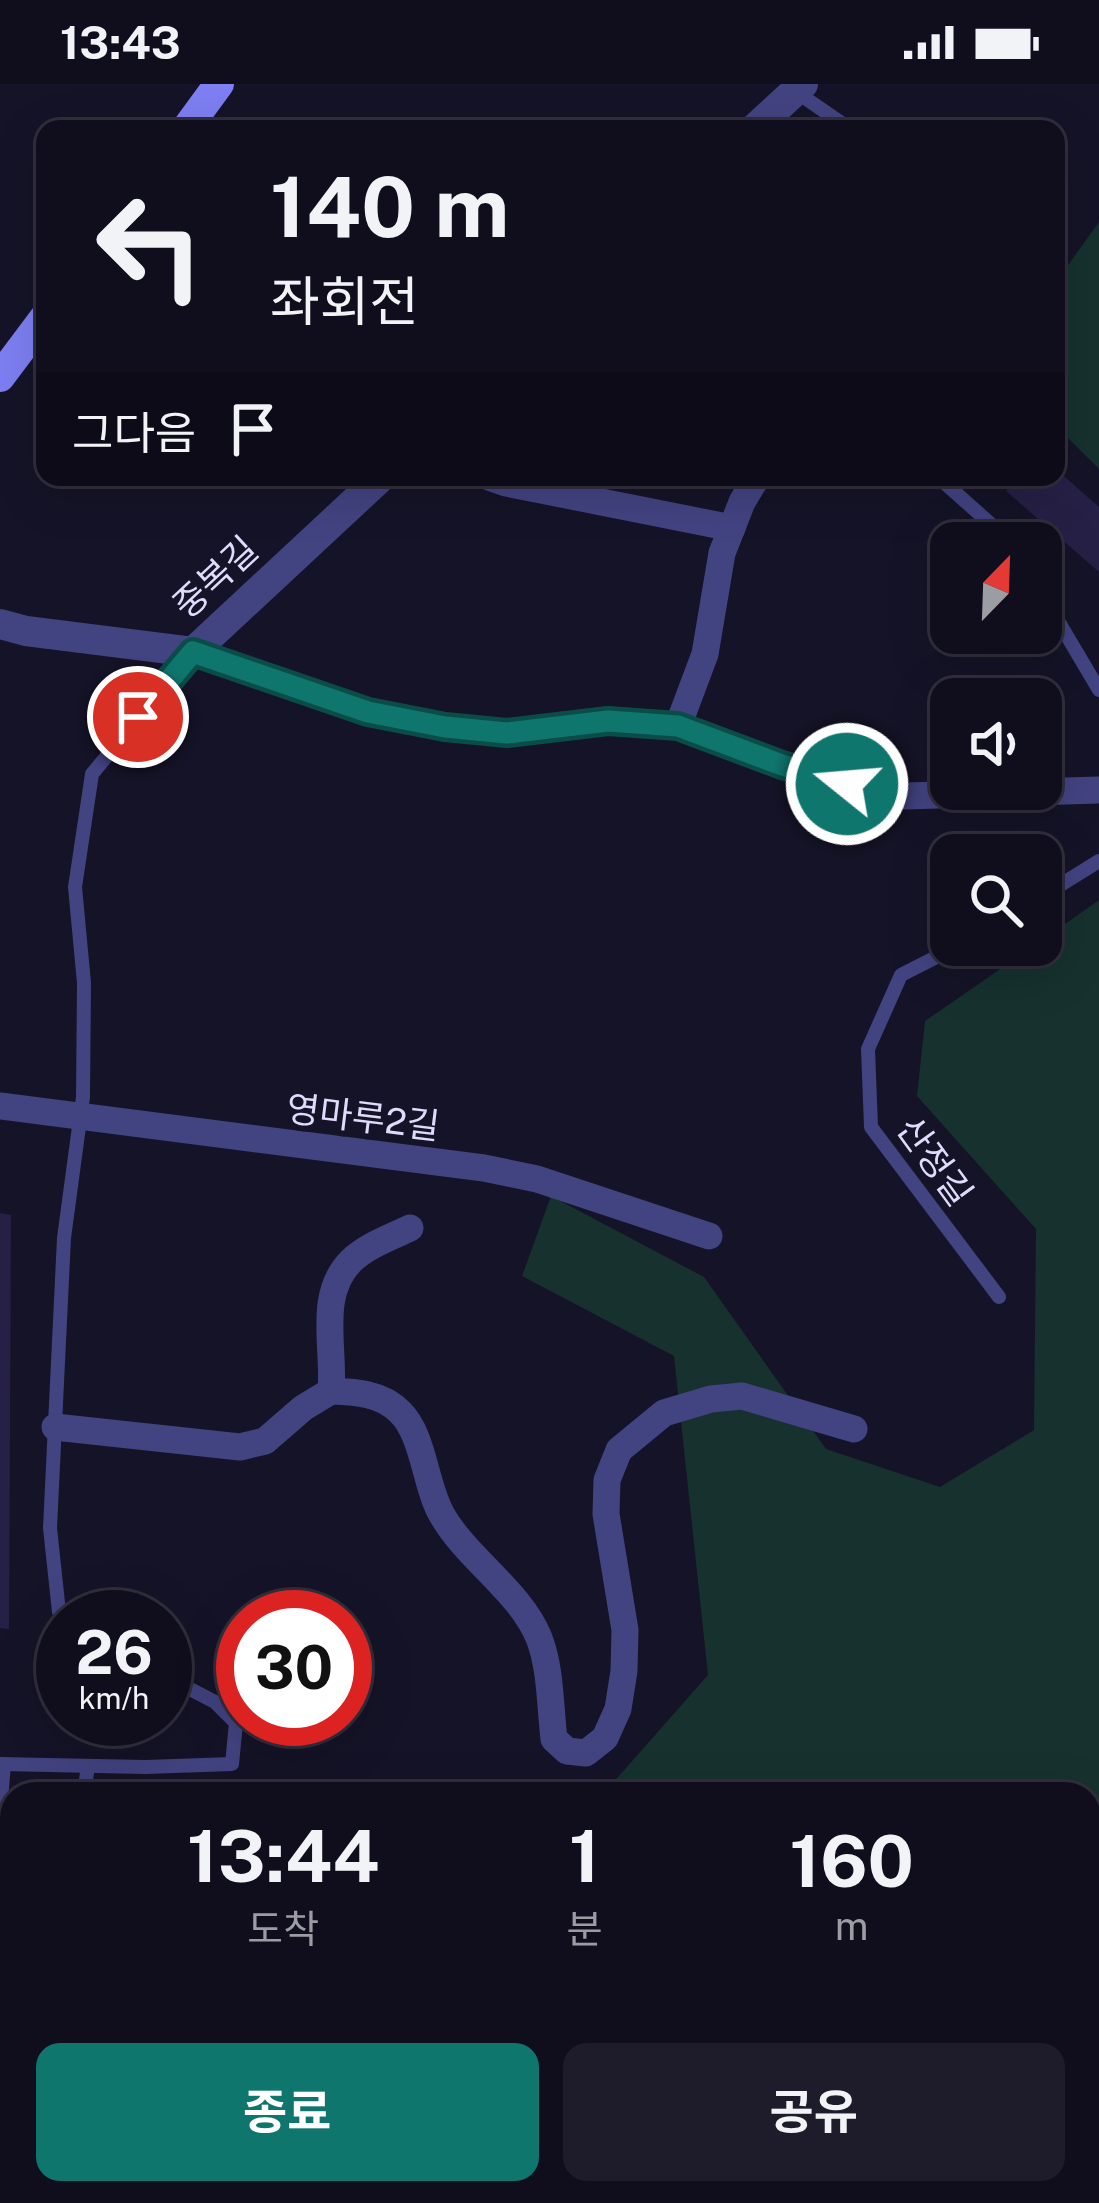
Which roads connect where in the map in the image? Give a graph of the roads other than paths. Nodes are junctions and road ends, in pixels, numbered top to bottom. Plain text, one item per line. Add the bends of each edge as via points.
1 (219, 84) edge
2 (794, 86) edge
3 (193, 120) edge
4 (762, 120) edge
5 (838, 120) edge
6 (36, 329) edge
7 (0, 377) edge
8 (371, 486) edge
9 (519, 486) edge
10 (752, 486) edge
11 (948, 486) edge
12 (988, 522) edge
13 (732, 528) junction
14 (0, 624) edge
15 (1062, 627) edge
16 (193, 652) junction
17 (1099, 690) edge
18 (678, 726) junction
19 (1099, 790) edge
20 (1099, 861) edge
21 (1062, 884) edge
22 (930, 960) edge
23 (0, 1106) edge
24 (80, 1117) junction
25 (410, 1228) dead end
26 (710, 1236) dead end
27 (999, 1297) dead end
28 (331, 1391) junction
29 (55, 1427) junction
30 (854, 1429) dead end
31 (56, 1590) edge
32 (192, 1690) edge
33 (2, 1764) edge
34 (88, 1766) junction
35 (86, 1782) edge

1 - 3 main road
2 - 4 street
2 - 5 lane
6 - 7 main road
8 - 16 street, 중복길
9 - 13 street
10 - 13 street
11 - 12 lane
13 - 18 street via 705,654
14 - 16 street, 중복길
15 - 17 lane
16 - 18 street via 368,712 445,727 507,733 608,721
16 - 24 lane via 92,774 75,886 84,983
18 - 19 street via 782,765 906,796
20 - 21 lane
22 - 27 lane, 산정길 via 901,975 868,1049 871,1127
23 - 24 street, 영마루2길
24 - 26 street, 영마루2길 via 501,1172
24 - 29 lane via 64,1238
25 - 28 street via 352,1260 337,1280
28 - 29 street via 265,1442 240,1447
28 - 30 street via 361,1392 401,1412 440,1511 538,1636 554,1739 586,1753 605,1738 624,1671 606,1514 619,1450 664,1413 742,1396
29 - 31 lane
32 - 34 lane via 236,1723 232,1765
33 - 34 lane
34 - 35 lane

